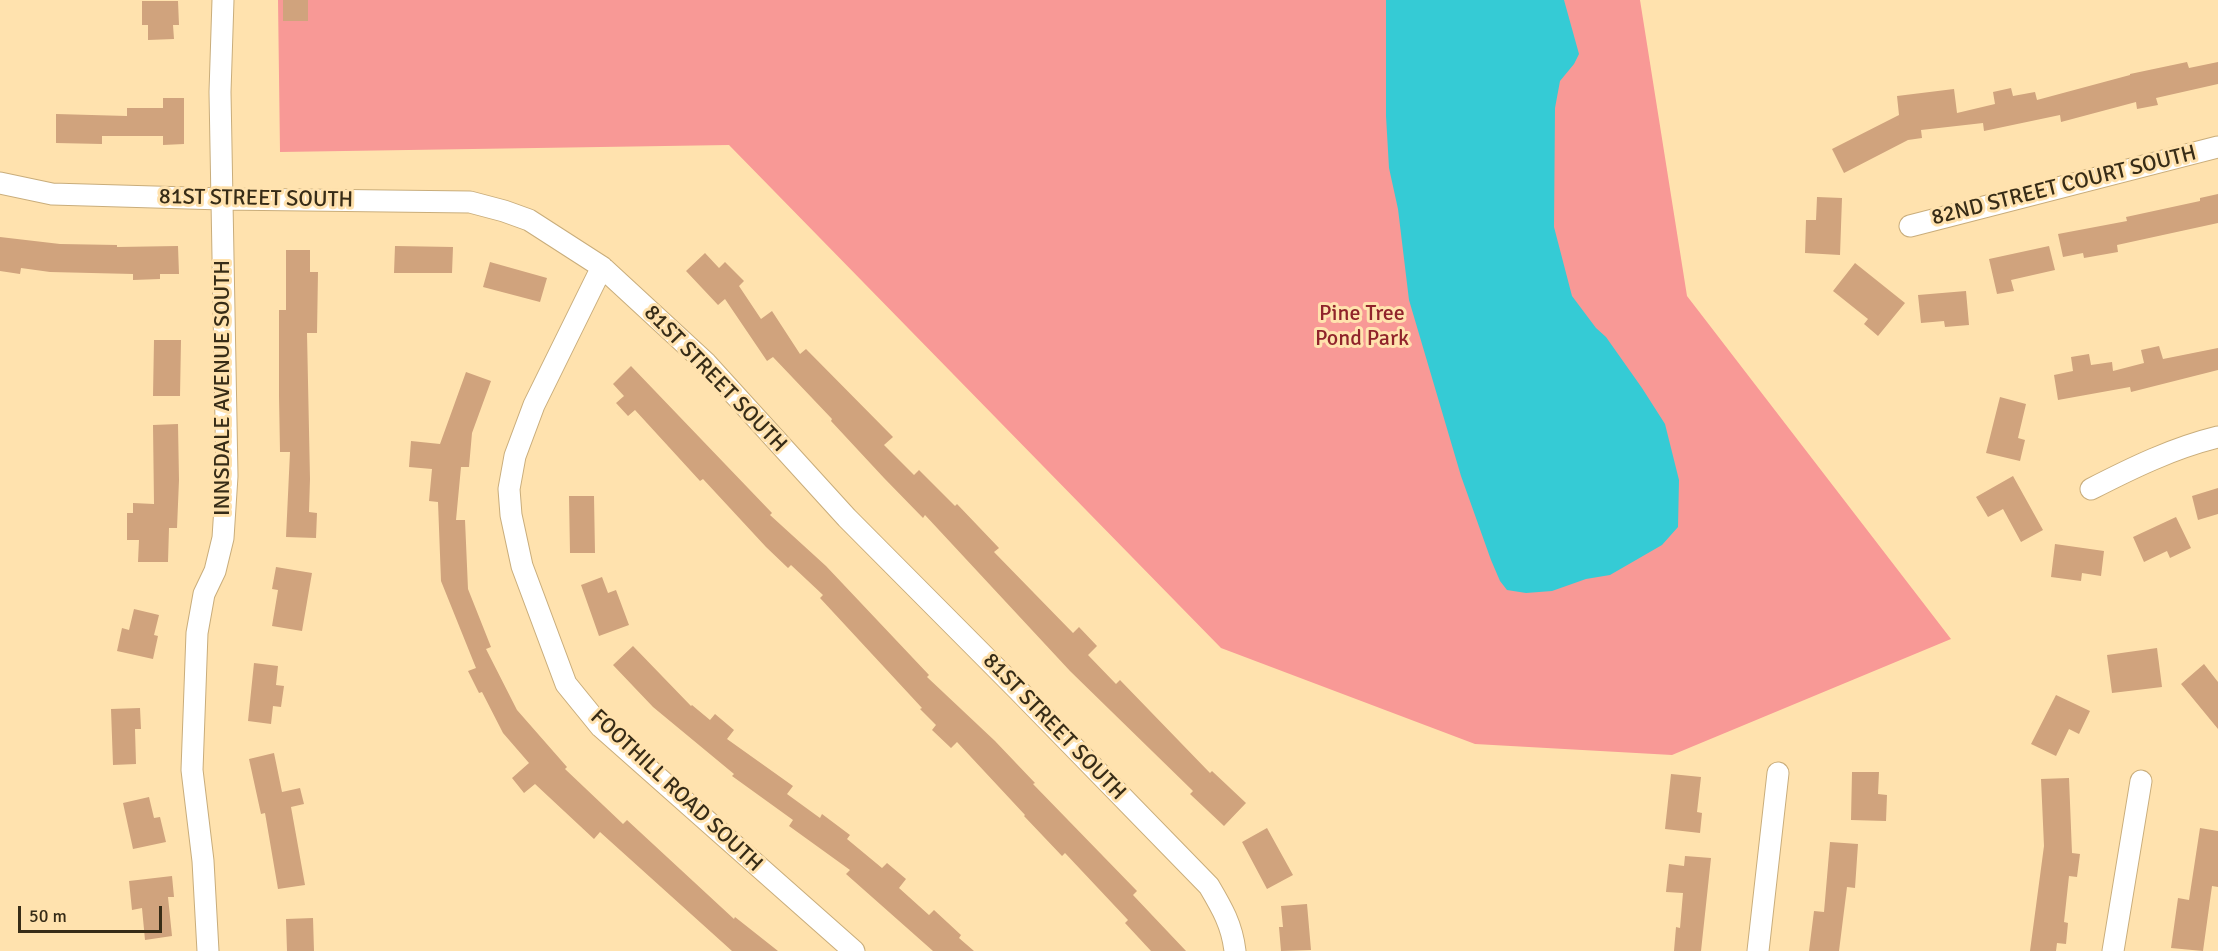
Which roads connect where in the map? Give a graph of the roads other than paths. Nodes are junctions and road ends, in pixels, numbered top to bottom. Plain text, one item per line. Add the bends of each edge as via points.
1 (223, 0) edge
2 (2218, 147) edge
3 (0, 183) edge
4 (222, 199) junction
5 (1910, 226) dead end
6 (602, 267) junction
7 (2218, 437) edge
8 (2091, 489) dead end
9 (1778, 773) dead end
10 (2141, 781) dead end
11 (208, 951) edge
12 (854, 951) edge
13 (1235, 951) edge
14 (1758, 951) edge
15 (2113, 951) edge

1 - 4 street, INNSDALE AVENUE SOUTH
2 - 5 street, 82ND STREET COURT SOUTH
3 - 4 street, 81ST STREET SOUTH via 52,194
4 - 6 street, 81ST STREET SOUTH via 470,202 529,220
4 - 11 street, INNSDALE AVENUE SOUTH via 227,476 223,538 215,571 204,594 197,633 192,770
6 - 12 street, FOOTHILL ROAD SOUTH via 534,405 515,456 509,489 522,566 566,684 601,727
6 - 13 street, 81ST STREET SOUTH via 706,363 847,518 1209,886 1226,915
7 - 8 street via 2139,464
9 - 14 street
10 - 15 street

